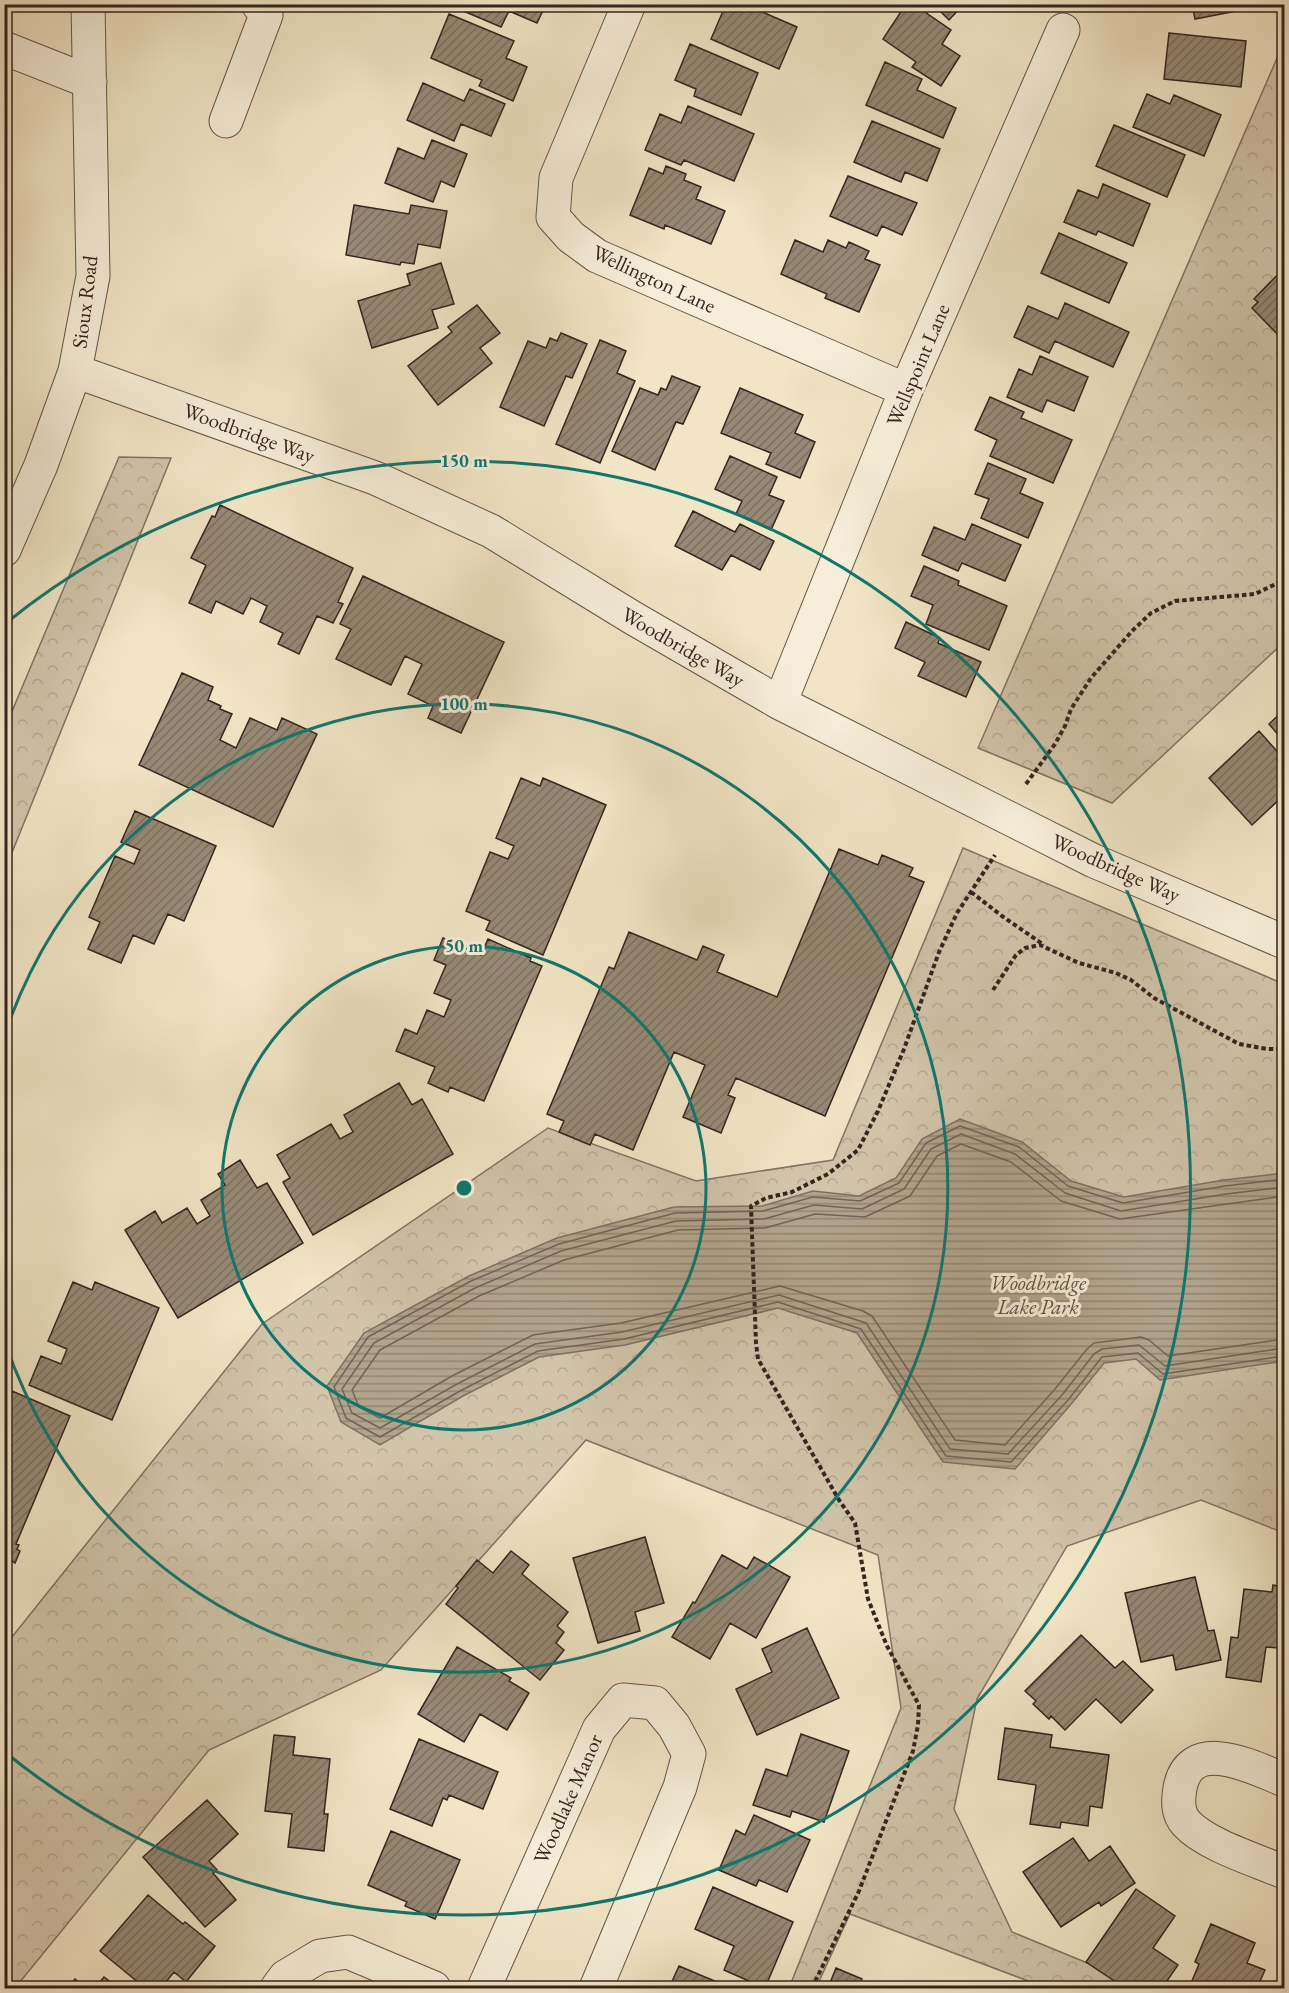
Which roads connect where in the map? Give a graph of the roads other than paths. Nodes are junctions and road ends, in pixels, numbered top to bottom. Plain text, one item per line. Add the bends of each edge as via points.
1 (88, 4) edge
2 (258, 4) edge
3 (629, 4) edge
4 (1063, 30) dead end
5 (4, 48) edge
6 (90, 82) junction
7 (226, 121) dead end
8 (75, 371) junction
9 (906, 390) junction
10 (4, 550) edge
11 (780, 703) junction
12 (1284, 942) edge
13 (1284, 1780) edge
14 (1284, 1872) edge
15 (277, 1989) edge
16 (434, 1989) edge
17 (484, 1989) edge
18 (596, 1989) edge

1 - 6 street, Sioux Road
2 - 7 street via 266,15
3 - 9 street, Wellington Lane via 556,178 553,217 571,237 597,256
4 - 9 street, Wellspoint Lane
5 - 6 street
6 - 8 street, Sioux Road via 93,276
8 - 10 street, Sioux Road via 41,465
8 - 11 street, Woodbridge Way via 375,478 492,531
9 - 11 street, Wellspoint Lane
11 - 12 street, Woodbridge Way via 1094,861
13 - 14 street via 1236,1760 1214,1758 1195,1764 1182,1778 1177,1802 1185,1821 1202,1837
15 - 16 street via 285,1977 320,1956 348,1952
17 - 18 street, Woodlake Manor via 598,1729 623,1700 655,1703 674,1725 689,1754 680,1786

